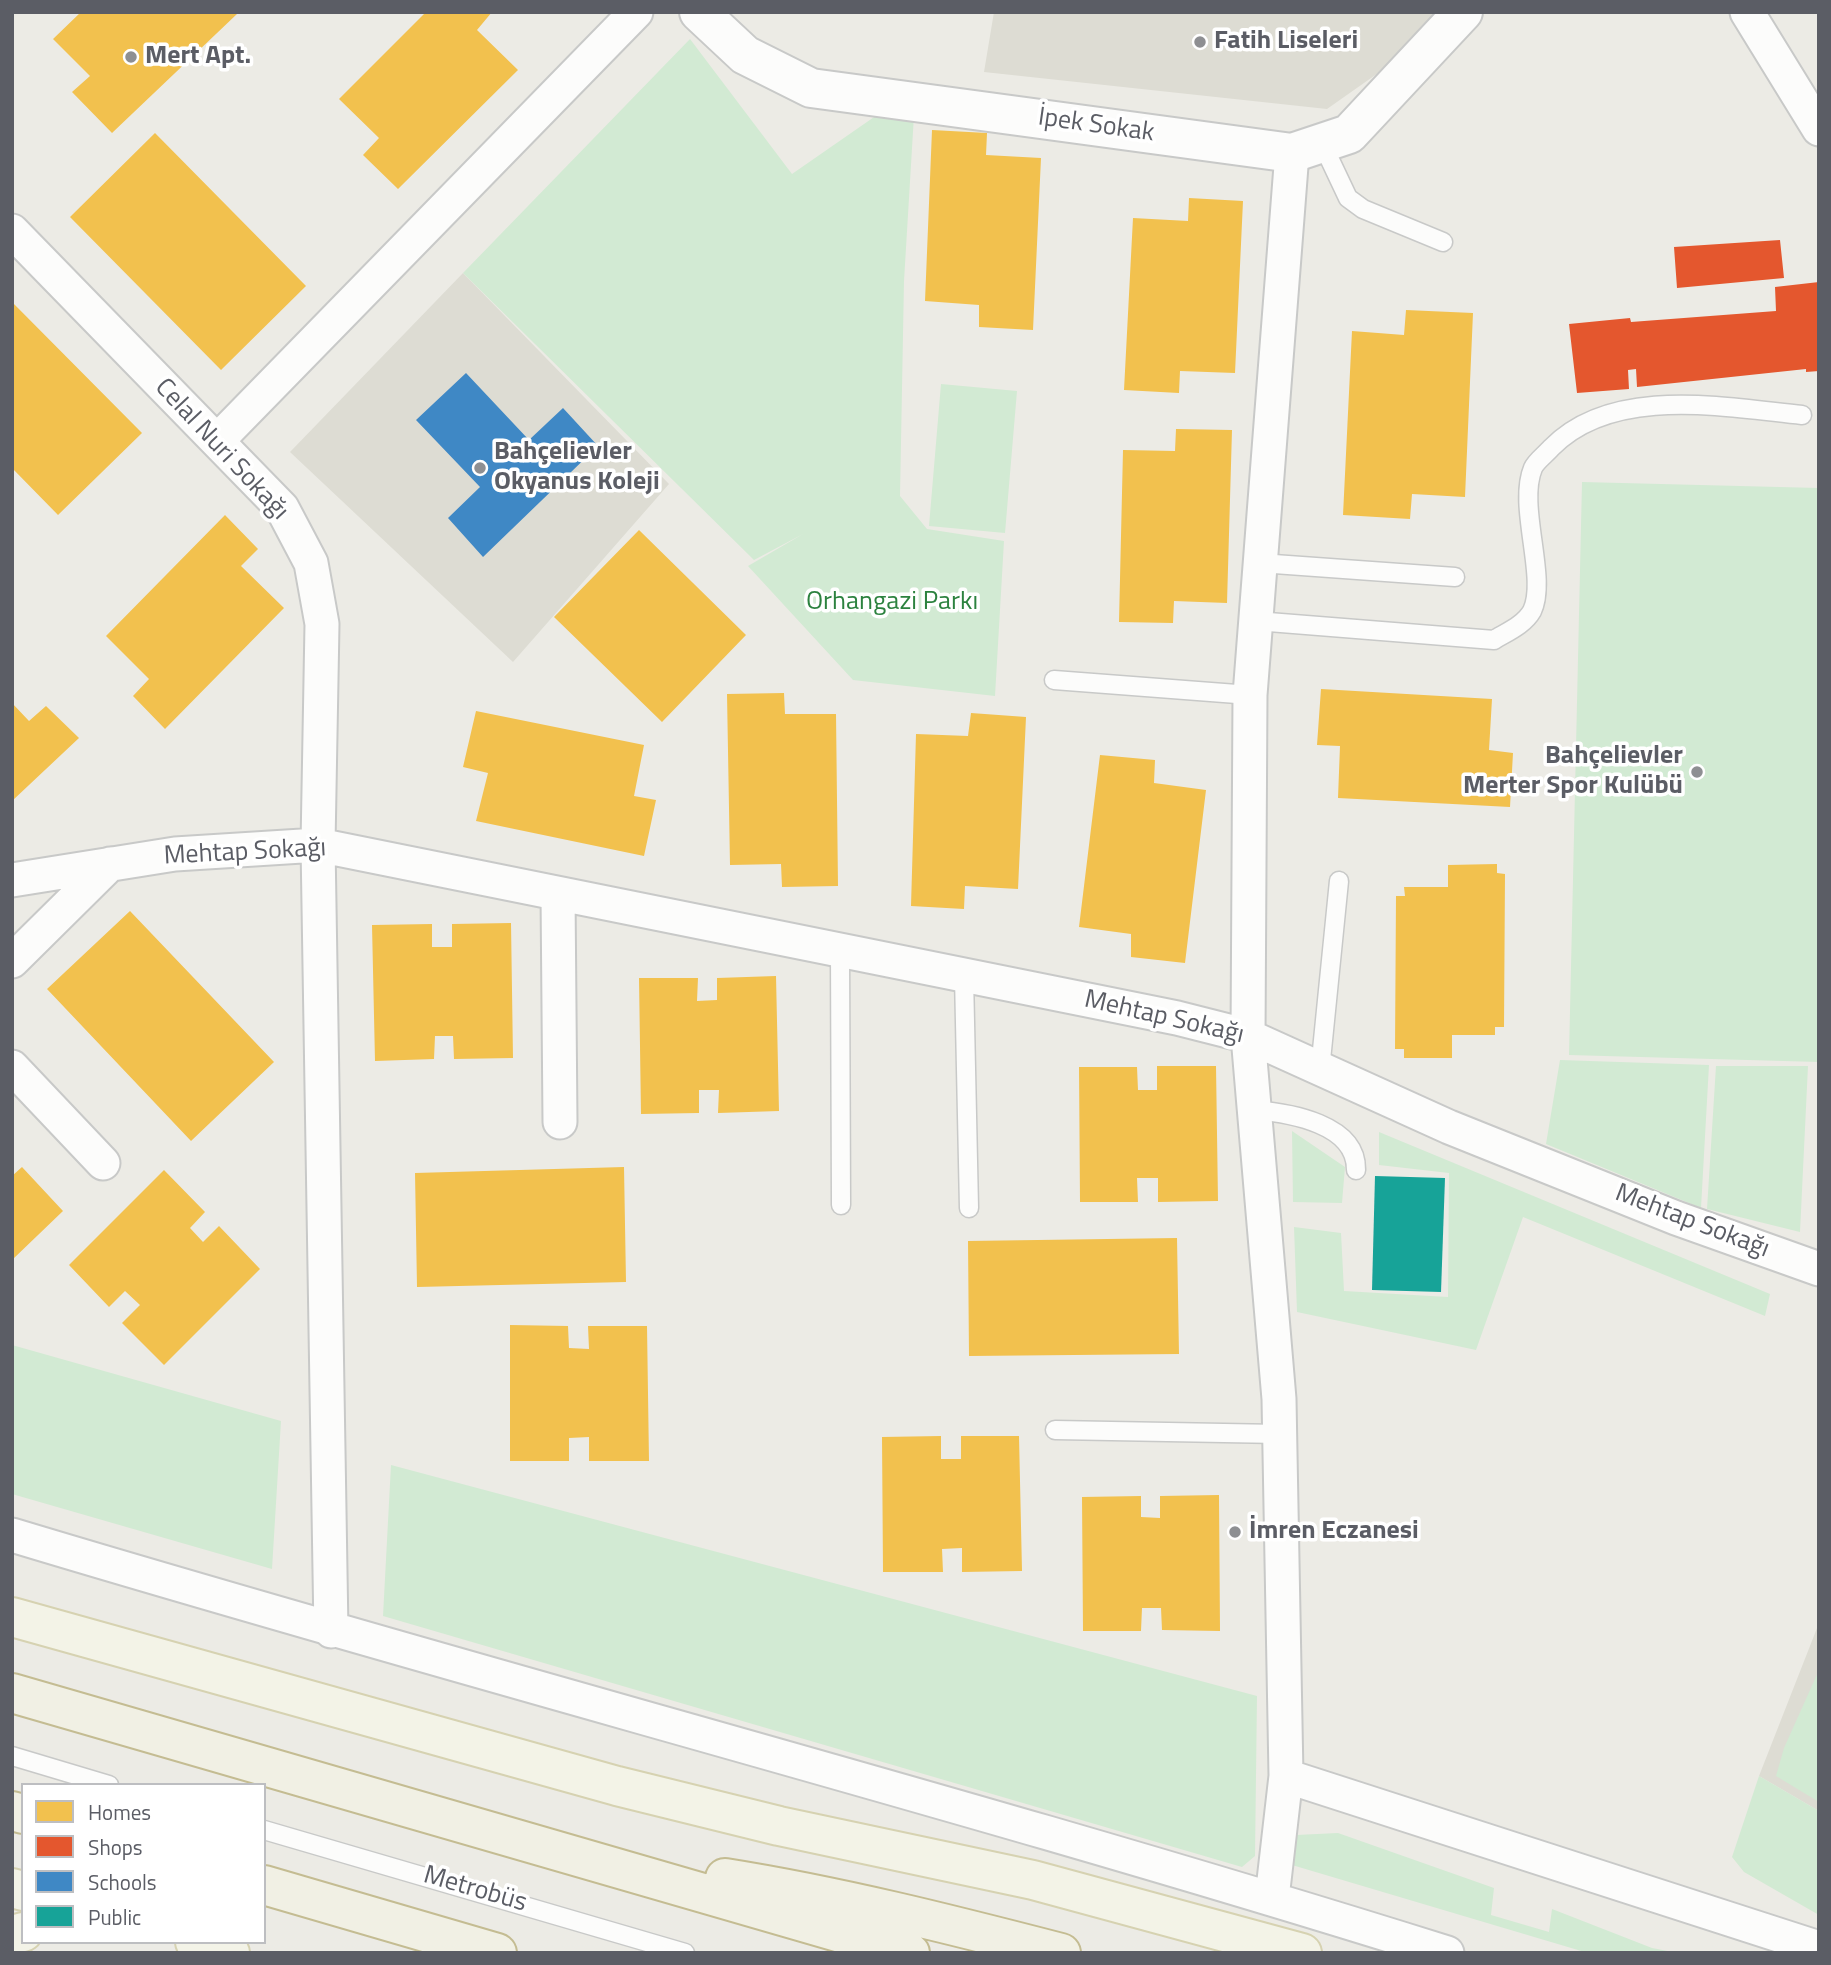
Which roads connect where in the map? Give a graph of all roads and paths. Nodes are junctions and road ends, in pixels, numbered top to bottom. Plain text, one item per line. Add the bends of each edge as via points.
1 (636, 12) edge
2 (699, 12) edge
3 (1463, 12) edge
4 (1747, 12) edge
5 (1819, 129) edge
6 (1307, 148) junction
7 (12, 231) edge
8 (1443, 242) dead end
9 (1802, 415) dead end
10 (216, 441) junction
11 (1260, 563) junction
12 (1455, 577) dead end
13 (1256, 621) junction
14 (1054, 680) dead end
15 (1250, 695) junction
16 (318, 845) junction
17 (110, 864) junction
18 (12, 880) edge
19 (1339, 881) dead end
20 (558, 894) junction
21 (840, 951) junction
22 (12, 961) edge
23 (964, 976) junction
24 (1248, 1035) junction
25 (12, 1067) edge
26 (1320, 1070) junction
27 (1254, 1110) junction
28 (560, 1122) dead end
29 (103, 1163) dead end
30 (1356, 1170) dead end
31 (841, 1205) dead end
32 (969, 1208) dead end
33 (1819, 1269) edge
34 (1055, 1430) dead end
35 (1280, 1434) junction
36 (12, 1535) edge
37 (12, 1617) edge
38 (331, 1631) junction
39 (12, 1693) edge
40 (12, 1756) edge
41 (1286, 1776) junction
42 (102, 1783) edge
43 (266, 1831) edge
44 (587, 1860) junction
45 (266, 1886) edge
46 (1272, 1898) junction
47 (201, 1944) edge
48 (1819, 1948) edge
49 (230, 1953) edge
50 (497, 1953) edge
51 (685, 1953) edge
52 (909, 1953) edge
53 (1060, 1953) edge
54 (1302, 1953) edge
55 (1447, 1953) edge

1 - 10 street
2 - 6 street, İpek Sokak via 745,55 811,88
3 - 6 street via 1349,134
4 - 5 street
6 - 8 lane via 1348,198 1363,209
6 - 11 street
7 - 10 street, Celal Nuri Sokağı
9 - 13 lane via 1698,404 1659,406 1587,421 1563,436 1533,467 1529,507 1536,591 1532,610 1522,623 1494,640
10 - 16 street, Celal Nuri Sokağı via 282,508 311,563 322,624
11 - 12 lane
11 - 13 street
13 - 15 street
14 - 15 lane
15 - 24 street
16 - 17 street, Mehtap Sokağı via 175,854
16 - 20 street, Mehtap Sokağı
16 - 38 street, Celal Nuri Sokağı
17 - 18 street, Mehtap Sokağı
17 - 22 street
19 - 26 lane
20 - 21 street, Mehtap Sokağı
20 - 28 street
21 - 23 street, Mehtap Sokağı
21 - 31 lane
23 - 24 street, Mehtap Sokağı
23 - 32 lane
24 - 26 street, Mehtap Sokağı
24 - 27 street
25 - 29 street
26 - 33 street, Mehtap Sokağı via 1676,1218
27 - 30 lane via 1291,1113 1336,1134 1350,1147
27 - 35 street
34 - 35 lane
35 - 41 street
36 - 38 street
37 - 54 main road via 617,1786 1033,1880
38 - 46 street
39 - 44 highway
40 - 42 lane
41 - 46 street
41 - 48 street
43 - 51 lane, Metrobüs
44 - 52 highway
44 - 53 highway via 779,1886
45 - 50 highway
46 - 55 street
47 - 49 main road

